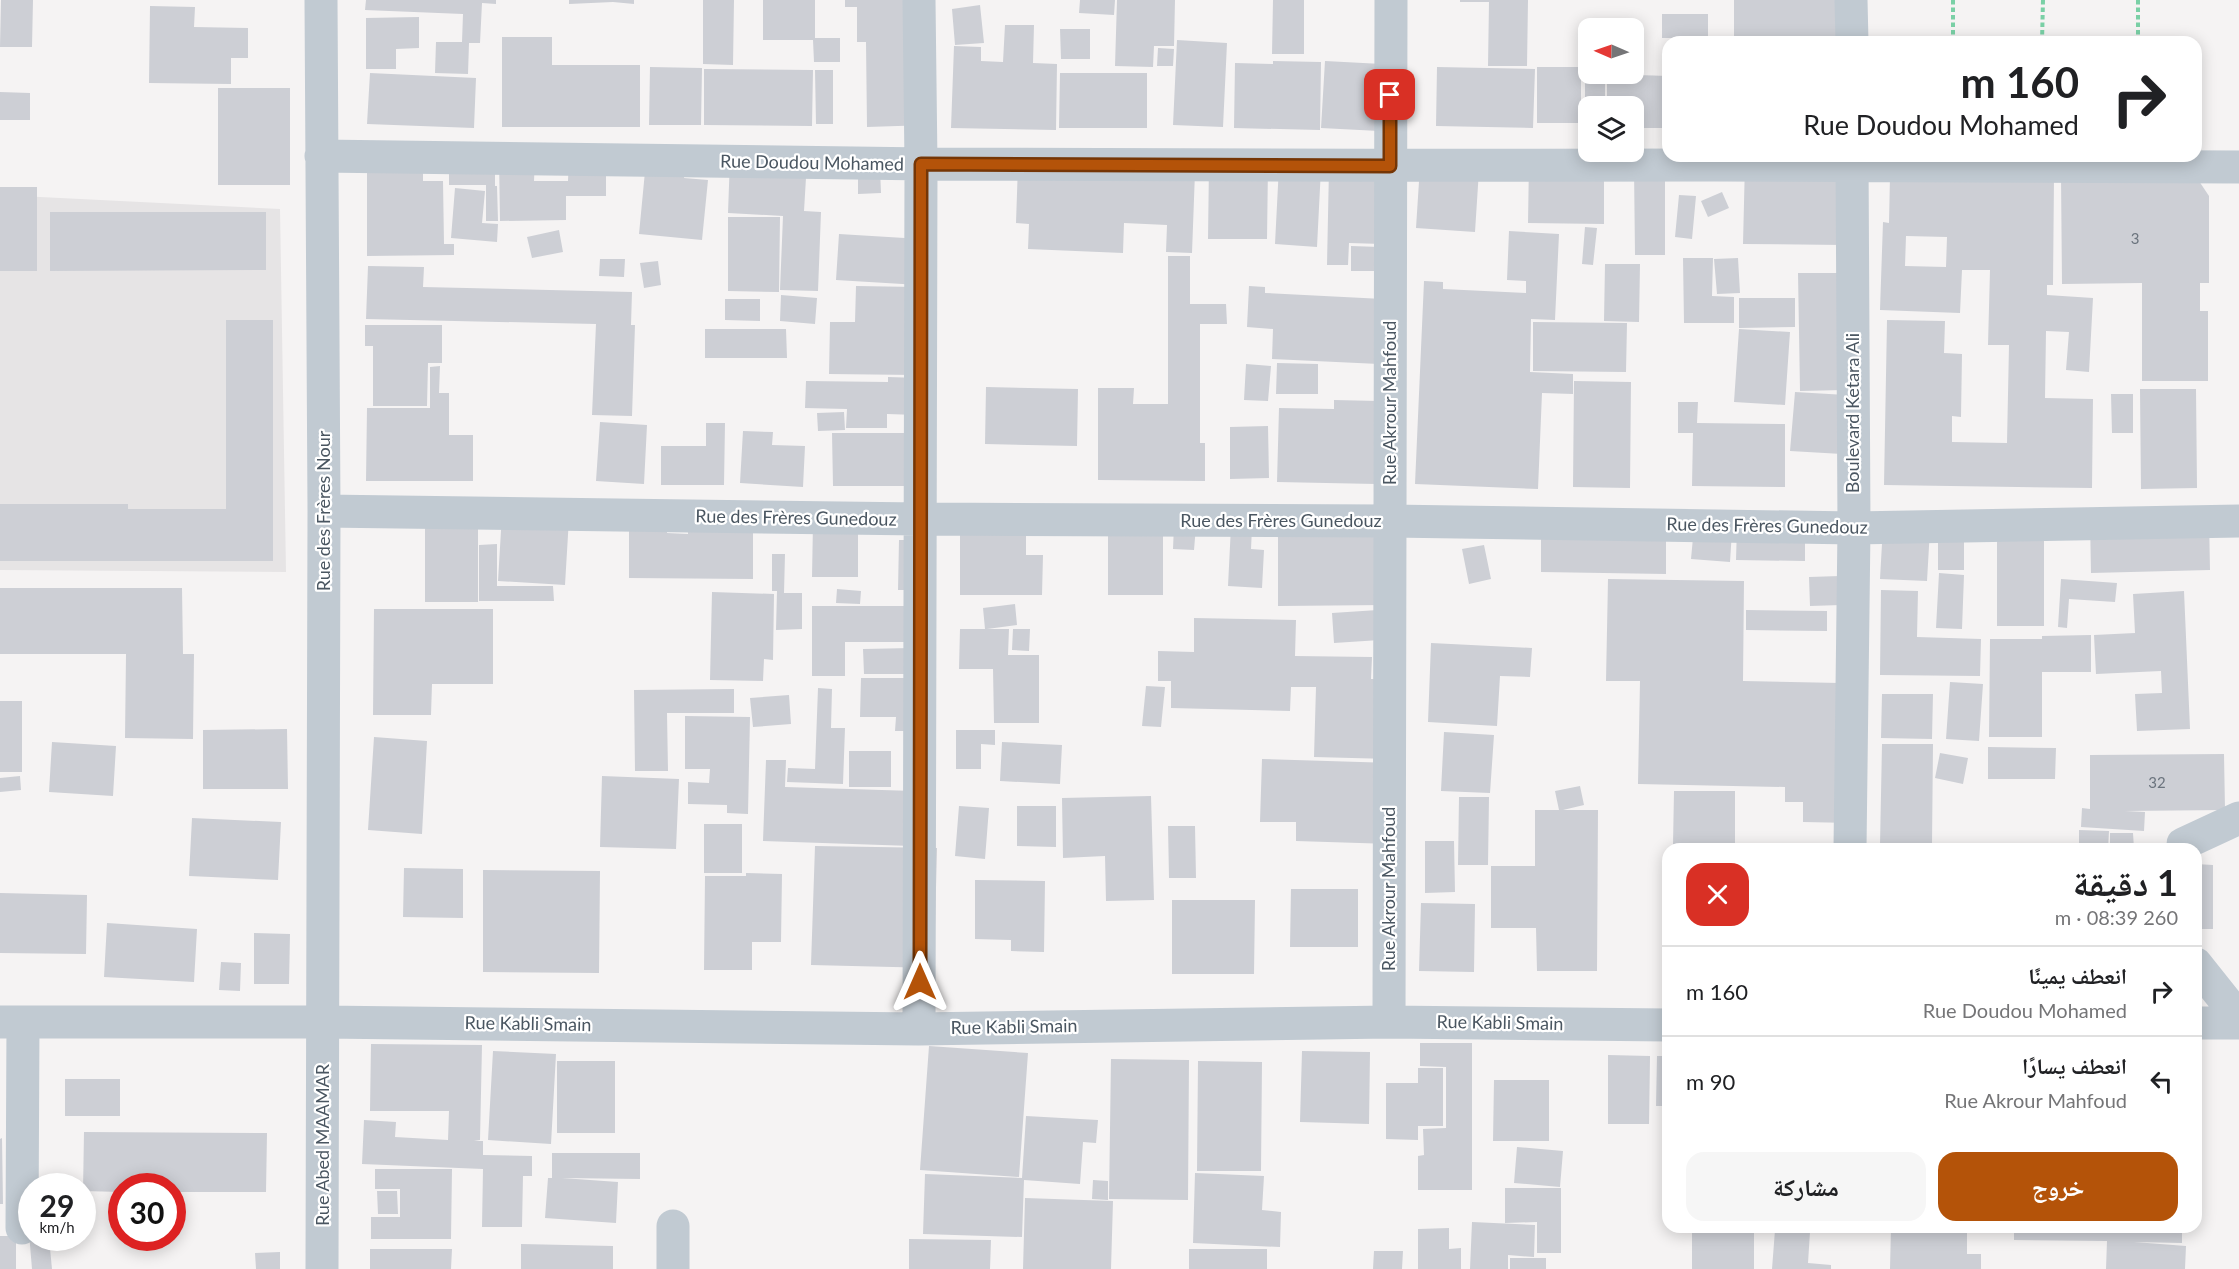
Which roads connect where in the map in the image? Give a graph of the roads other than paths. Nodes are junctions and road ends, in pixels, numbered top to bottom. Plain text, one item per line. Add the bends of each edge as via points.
1 (321, 0) edge
2 (919, 0) edge
3 (1391, 0) edge
4 (1851, 0) edge
5 (1852, 36) edge
6 (321, 156) junction
7 (1698, 162) edge
8 (1852, 162) edge
9 (1963, 162) edge
10 (921, 164) junction
11 (1390, 166) junction
12 (2239, 167) edge
13 (324, 511) junction
14 (920, 519) junction
15 (1390, 521) junction
16 (2239, 521) edge
17 (1854, 528) junction
18 (2239, 818) edge
19 (1850, 843) edge
20 (2185, 843) edge
21 (2202, 972) edge
22 (2239, 1018) edge
23 (12, 1022) edge
24 (324, 1022) junction
25 (1389, 1022) junction
26 (2202, 1023) edge
27 (2239, 1023) edge
28 (1662, 1025) edge
29 (919, 1029) junction
30 (19, 1173) edge
31 (673, 1226) dead end
32 (322, 1269) edge
33 (673, 1269) edge

1 - 6 street, Rue des Frères Nour
2 - 10 street
3 - 11 street, Rue Akrour Mahfoud
4 - 5 street
6 - 10 street, Rue Doudou Mohamed
6 - 13 street, Rue des Frères Nour
7 - 11 street, Rue Doudou Mohamed
8 - 17 street, Boulevard Ketara Ali
9 - 12 street, Rue Doudou Mohamed
10 - 11 street, Rue Doudou Mohamed
10 - 14 street
11 - 15 street, Rue Akrour Mahfoud
13 - 14 street, Rue des Frères Gunedouz
13 - 24 street, Rue des Frères Nour
14 - 15 street, Rue des Frères Gunedouz
14 - 29 street
15 - 17 street, Rue des Frères Gunedouz
15 - 25 street, Rue Akrour Mahfoud
16 - 17 street, Rue des Frères Gunedouz
17 - 19 street, Boulevard Ketara Ali
18 - 20 street
21 - 22 street
23 - 24 street, Rue Kabli Smain
23 - 30 street
24 - 29 street, Rue Kabli Smain
24 - 32 street, Rue Abed MAAMAR
25 - 28 street, Rue Kabli Smain
25 - 29 street, Rue Kabli Smain
26 - 27 street
31 - 33 street

